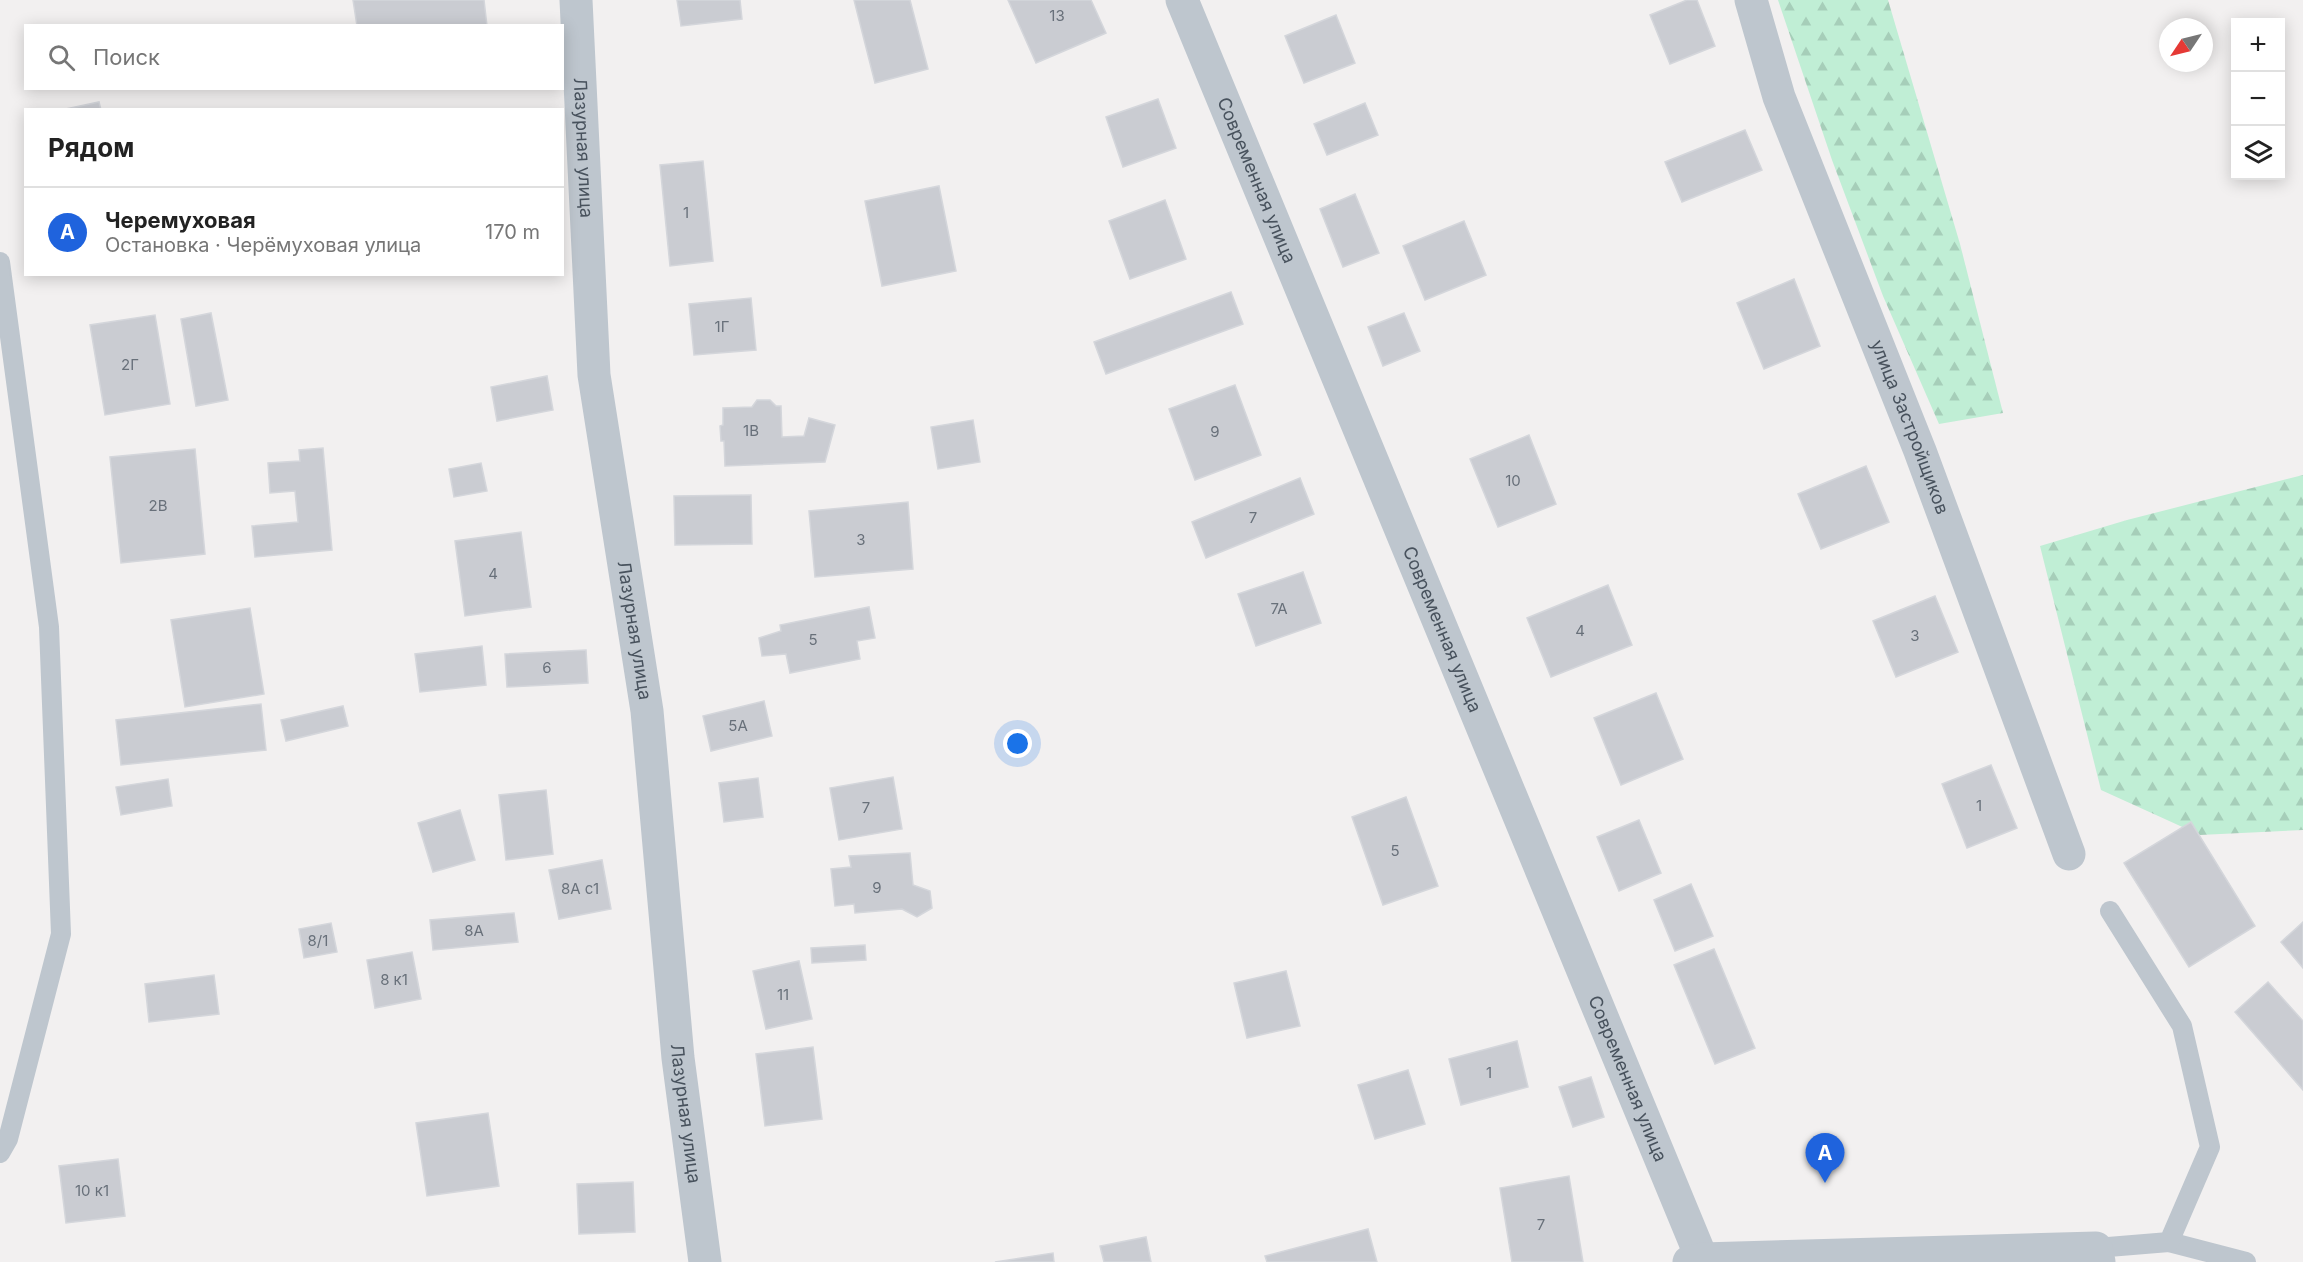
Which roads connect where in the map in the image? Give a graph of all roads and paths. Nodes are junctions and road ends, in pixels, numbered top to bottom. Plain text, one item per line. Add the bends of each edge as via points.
1 (576, 0) edge
2 (1182, 0) edge
3 (1751, 0) edge
4 (0, 262) edge
5 (2069, 854) dead end
6 (2110, 911) dead end
7 (0, 1153) edge
8 (2169, 1242) junction
9 (2097, 1255) edge
10 (1695, 1260) edge
11 (705, 1262) edge
12 (2246, 1262) edge

1 - 11 street, Лазурная улица via 594,375 647,711 678,1058
2 - 10 street, Современная улица
3 - 5 street, улица Застройщиков via 1779,97 1920,451
4 - 7 lane via 49,627 61,934 8,1139
6 - 8 lane via 2182,1026 2210,1147
8 - 9 lane
8 - 12 lane
9 - 10 street

